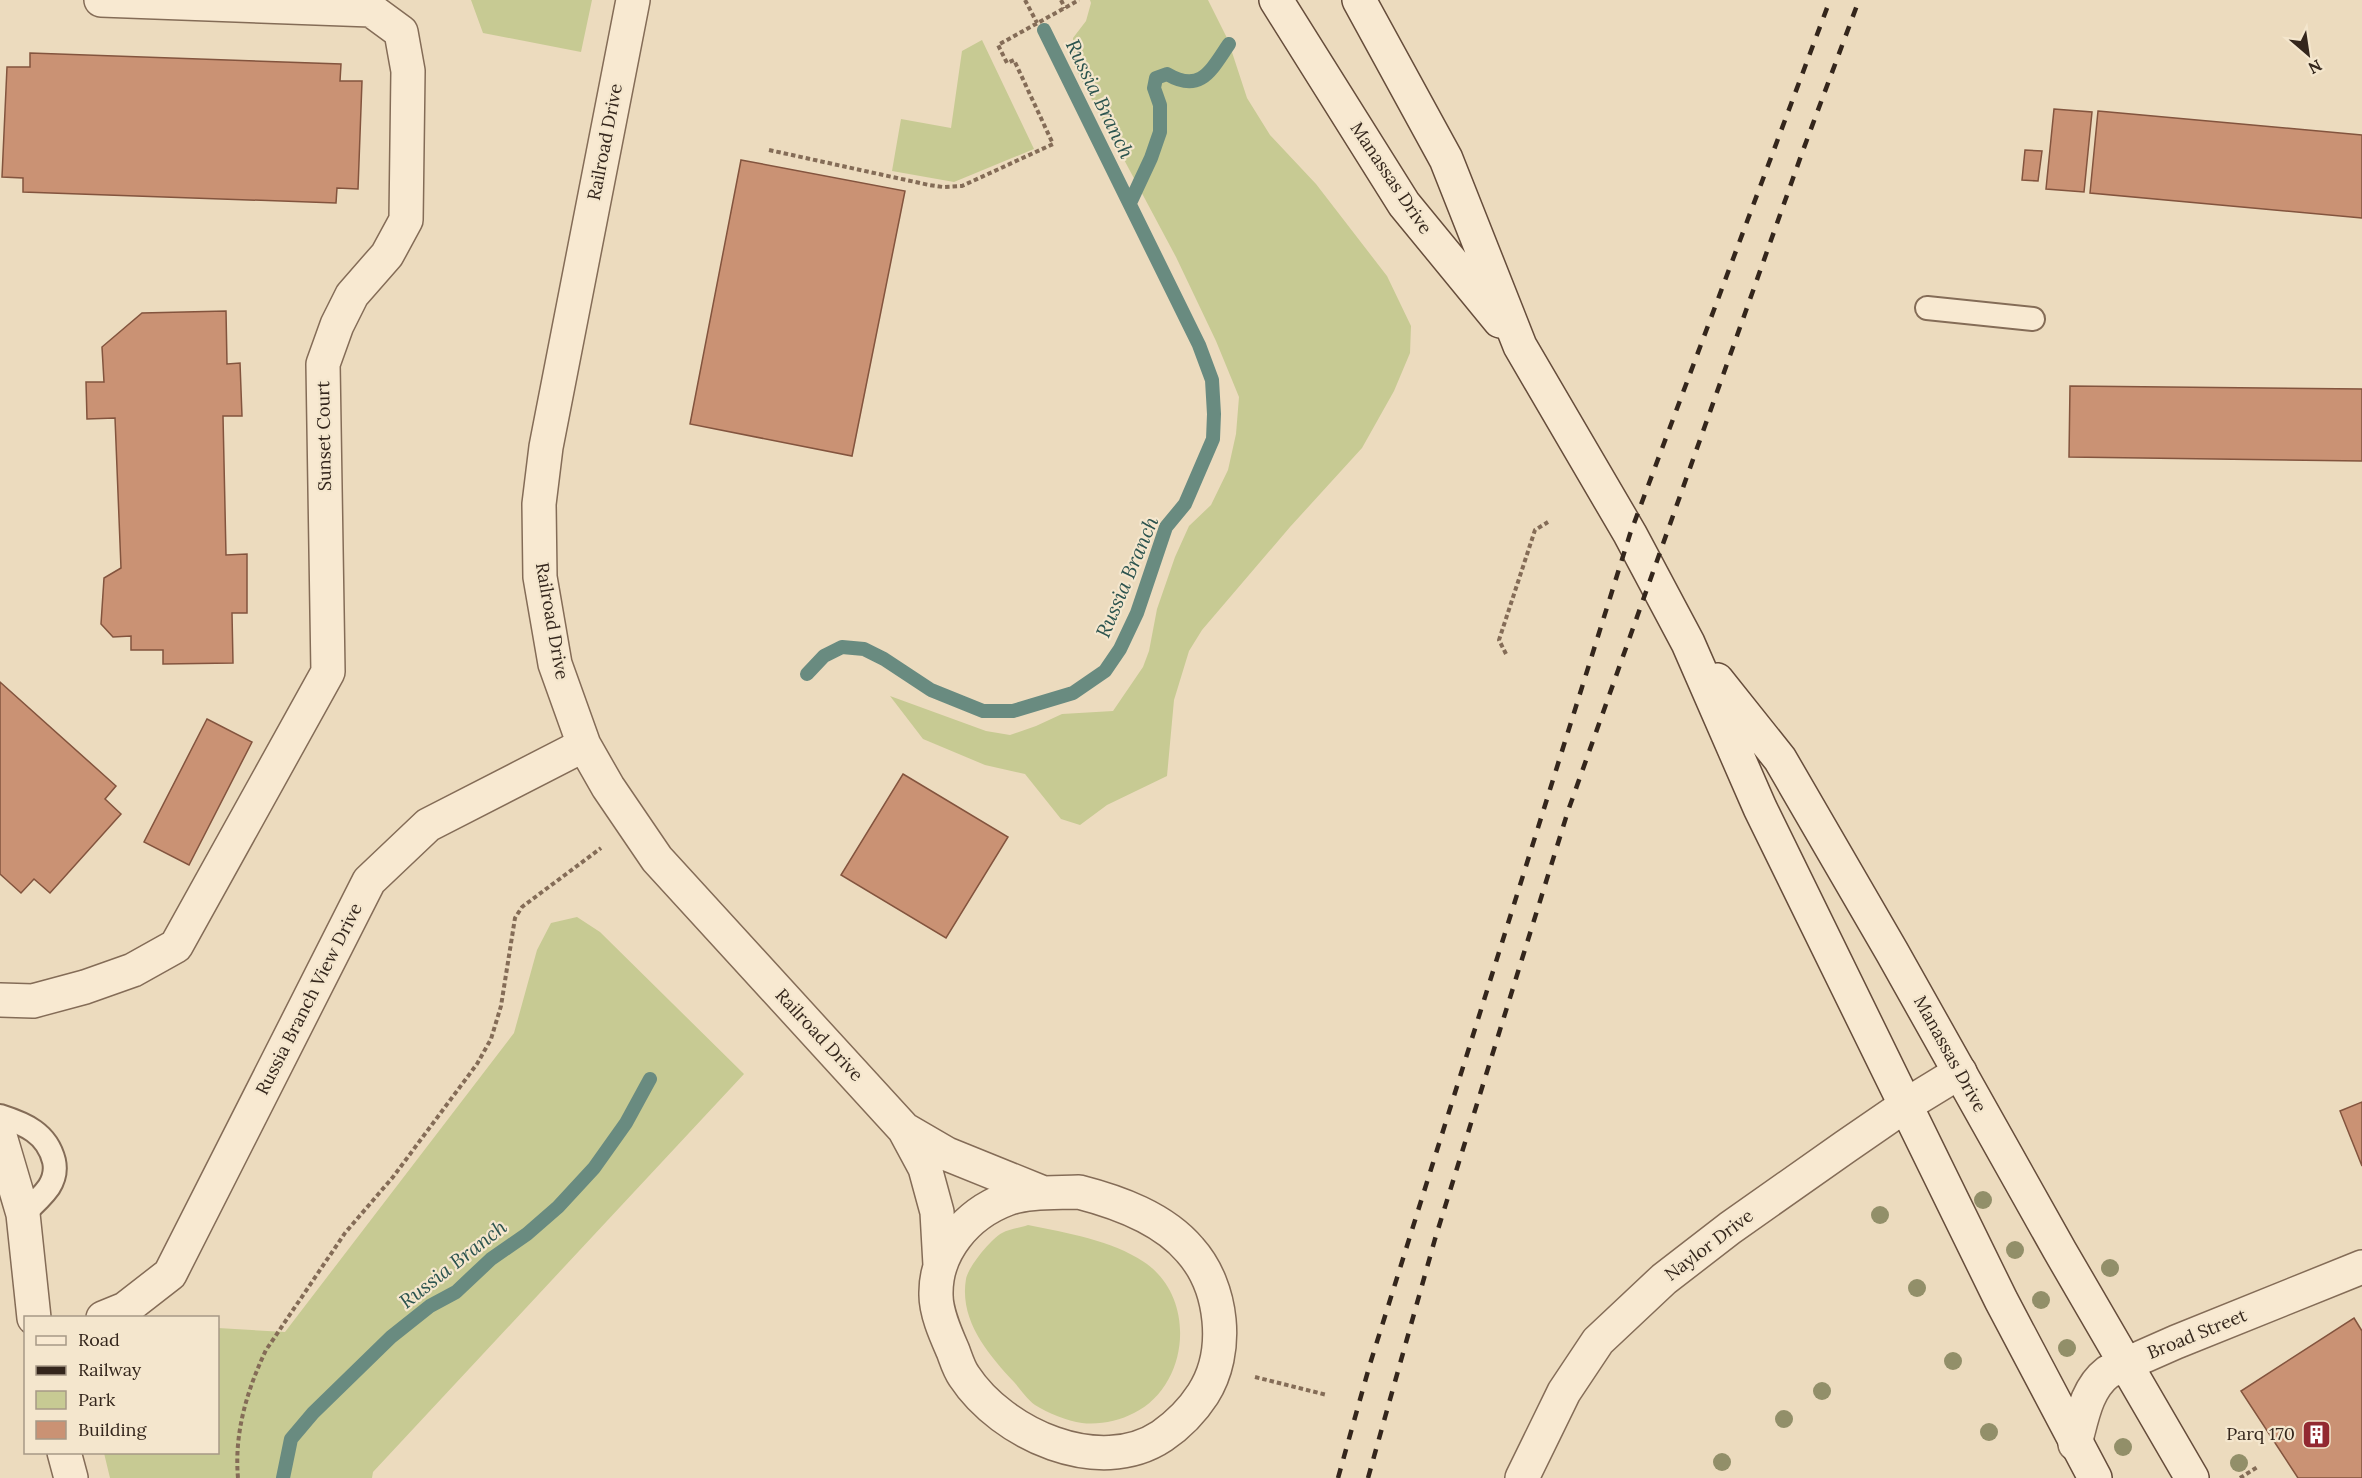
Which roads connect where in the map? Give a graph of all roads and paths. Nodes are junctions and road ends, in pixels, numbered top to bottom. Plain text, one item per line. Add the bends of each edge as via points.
1 (101, 0) edge
2 (633, 0) edge
3 (1025, 0) edge
4 (1060, 0) edge
5 (1080, 0) edge
6 (1276, 0) edge
7 (1359, 0) edge
8 (1065, 8) junction
9 (1037, 24) junction
10 (769, 150) dead end
11 (1927, 308) dead end
12 (2033, 319) dead end
13 (1520, 346) junction
14 (1548, 522) dead end
15 (1688, 643) junction
16 (1506, 654) dead end
17 (584, 745) junction
18 (633, 824) junction
19 (0, 1000) edge
20 (1960, 1072) junction
21 (1906, 1105) junction
22 (0, 1116) edge
23 (904, 1129) junction
24 (0, 1136) edge
25 (1045, 1193) junction
26 (23, 1214) junction
27 (940, 1265) junction
28 (2362, 1267) edge
29 (34, 1316) edge
30 (107, 1316) edge
31 (2125, 1363) junction
32 (1255, 1377) dead end
33 (1327, 1395) dead end
34 (2075, 1444) junction
35 (65, 1454) edge
36 (2259, 1466) dead end
37 (71, 1478) edge
38 (238, 1478) edge
39 (1522, 1478) edge
40 (2095, 1478) edge
41 (2192, 1478) edge
42 (2240, 1478) edge

1 - 19 street, Sunset Court via 371,10 401,32 408,71 406,220 387,255 352,295 323,364 328,672 176,946 132,970 85,987 33,1001
2 - 17 street, Railroad Drive via 546,447 539,504 540,577 555,664
3 - 9 path
4 - 8 path
5 - 8 path
6 - 13 street, Manassas Drive via 1404,204
7 - 13 street, Manassas Drive via 1446,159
8 - 9 path
9 - 10 path via 998,45 1007,63 1014,60 1053,144 986,176 962,186 943,187
11 - 12 lane
13 - 15 street, Manassas Drive via 1630,534
14 - 16 path via 1535,530 1499,640
15 - 20 street, Manassas Drive via 1780,759
15 - 21 street, Manassas Drive via 1760,808
17 - 18 street, Railroad Drive
17 - 30 street, Russia Branch View Drive via 428,825 369,881 170,1274 126,1309
18 - 23 street, Railroad Drive via 666,869
18 - 38 path via 522,907 515,918 501,1006 491,1040 393,1177 345,1233 267,1350 256,1371 241,1423
20 - 21 street, Naylor Drive
20 - 31 street, Manassas Drive
21 - 34 street, Manassas Drive
21 - 39 street, Naylor Drive via 1730,1228 1664,1279 1598,1341 1564,1392
22 - 26 lane via 33,1129 52,1152 55,1167 49,1187
23 - 25 street, Railroad Drive via 947,1154
23 - 27 street, Railroad Drive via 925,1168 937,1212
24 - 26 street
25 - 27 street, Railroad Drive via 1008,1198 981,1212 954,1237
25 - 27 street, Railroad Drive via 1079,1192 1140,1212 1189,1249 1205,1271 1217,1304 1219,1339 1215,1367 1204,1393 1182,1421 1159,1438 1126,1452 1097,1455 1054,1445 1014,1424 983,1399 964,1376 945,1334 936,1296
26 - 29 street
28 - 31 street, Broad Street
31 - 34 street, Broad Street via 2099,1379 2087,1401
31 - 41 street, Manassas Drive
32 - 33 path
34 - 40 street, Manassas Drive
35 - 37 street
36 - 42 path

